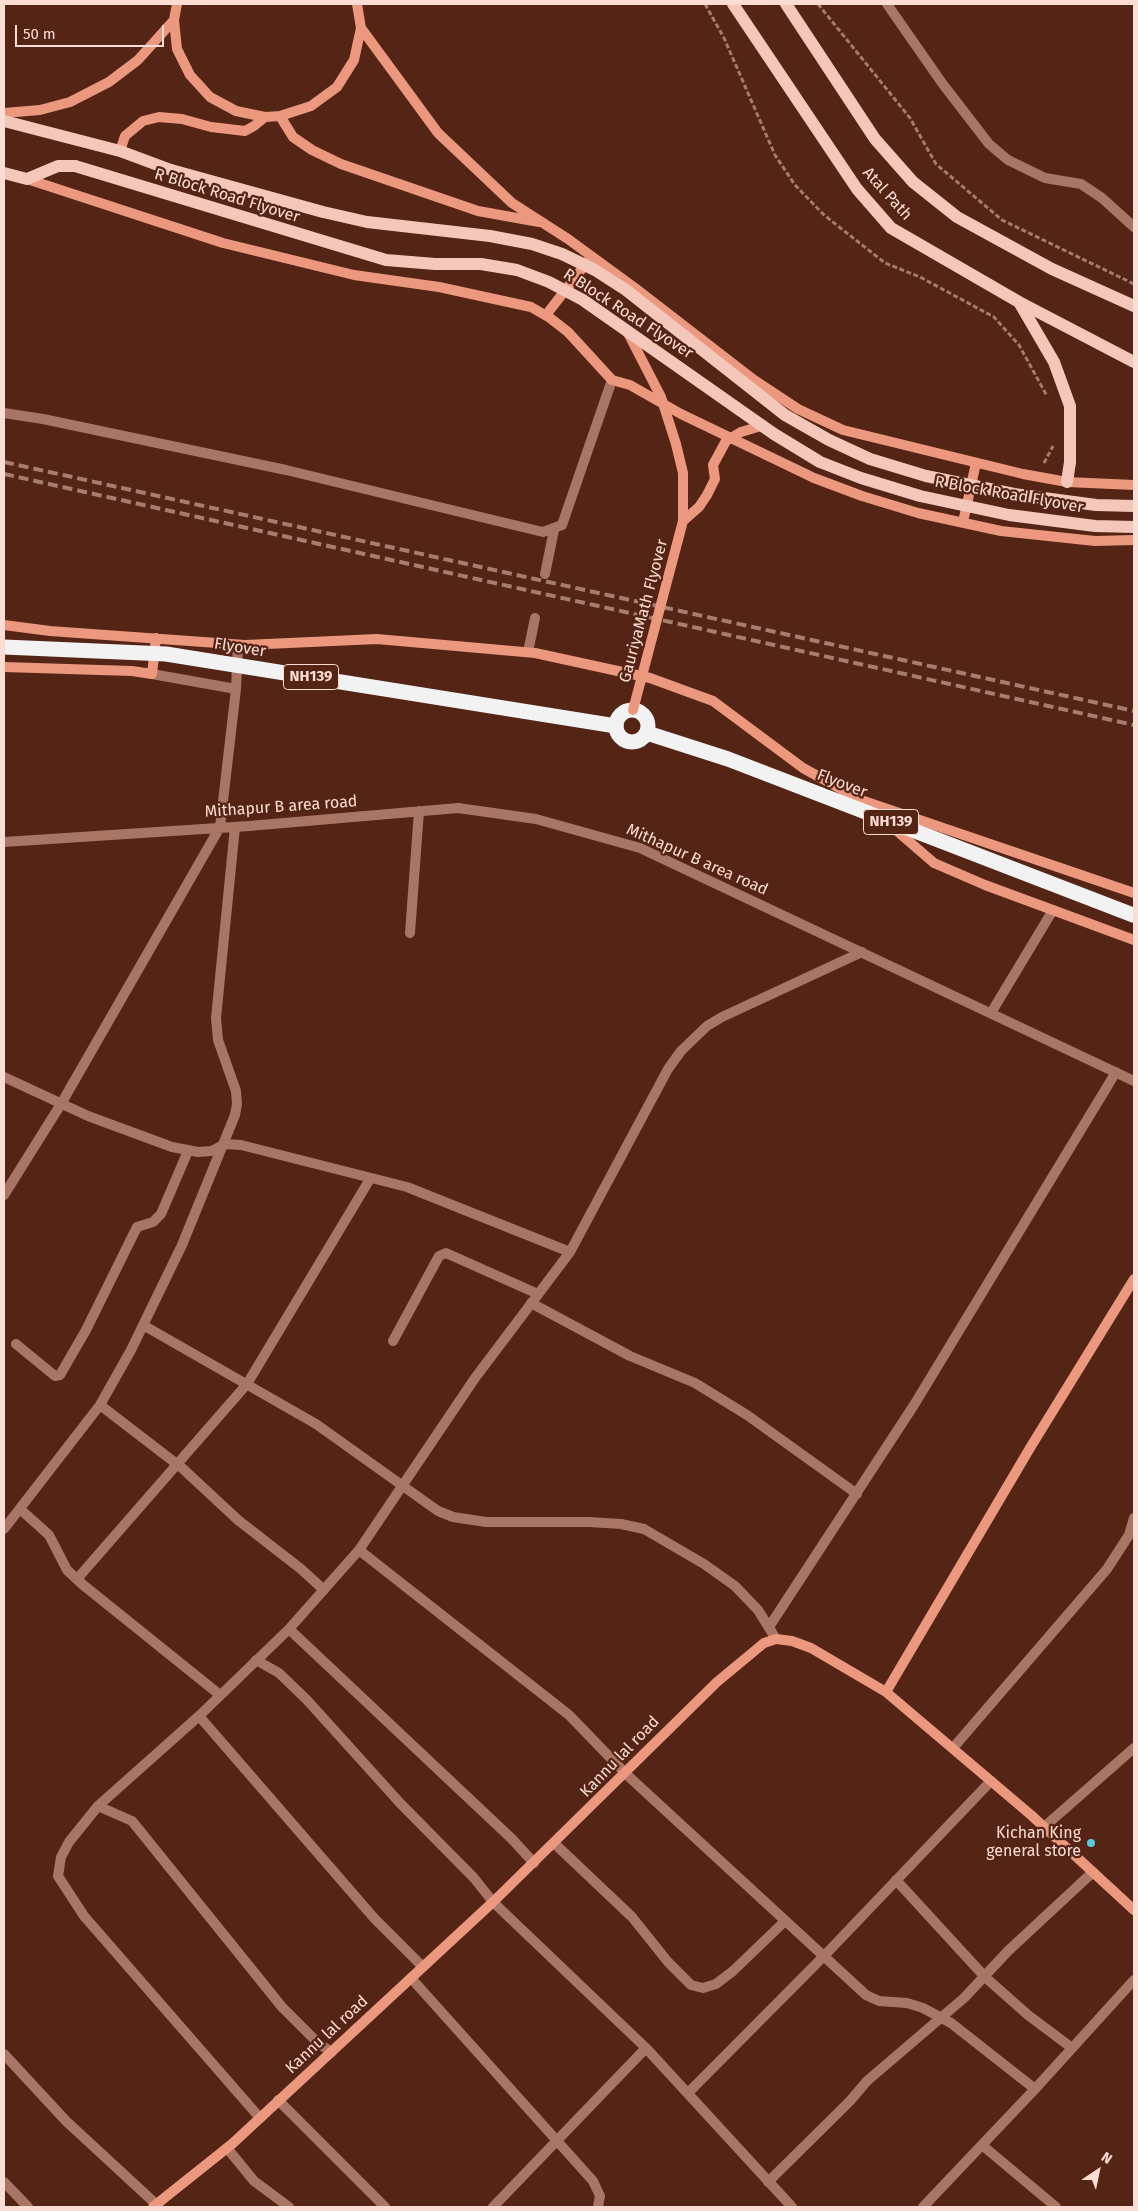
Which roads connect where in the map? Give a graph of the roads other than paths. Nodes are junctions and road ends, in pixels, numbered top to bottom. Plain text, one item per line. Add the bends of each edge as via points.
1 (177, 4) edge
2 (357, 4) edge
3 (733, 4) edge
4 (786, 4) edge
5 (887, 4) edge
6 (174, 20) junction
7 (361, 28) junction
8 (4, 113) edge
9 (280, 116) junction
10 (265, 117) junction
11 (4, 121) edge
12 (120, 151) junction
13 (4, 173) edge
14 (27, 179) junction
15 (543, 223) junction
16 (1133, 223) edge
17 (592, 256) junction
18 (1019, 302) junction
19 (1134, 306) edge
20 (546, 316) junction
21 (626, 328) junction
22 (1134, 362) edge
23 (612, 380) junction
24 (4, 414) edge
25 (761, 426) junction
26 (976, 462) junction
27 (1067, 482) junction
28 (1134, 485) edge
29 (1134, 506) edge
30 (684, 520) junction
31 (963, 522) junction
32 (1134, 527) edge
33 (554, 530) junction
34 (1134, 540) edge
35 (544, 574) dead end
36 (535, 618) dead end
37 (4, 625) edge
38 (156, 638) junction
39 (238, 645) junction
40 (4, 647) edge
41 (528, 652) junction
42 (4, 667) edge
43 (152, 674) junction
44 (236, 689) junction
45 (633, 710) junction
46 (616, 726) junction
47 (647, 733) junction
48 (861, 800) junction
49 (419, 811) junction
50 (220, 827) junction
51 (235, 827) junction
52 (4, 842) edge
53 (1134, 893) edge
54 (1053, 910) junction
55 (1134, 916) edge
56 (410, 933) dead end
57 (1134, 940) edge
58 (862, 952) junction
59 (992, 1014) junction
60 (1116, 1072) junction
61 (4, 1077) edge
62 (1134, 1081) edge
63 (61, 1104) junction
64 (225, 1144) junction
65 (188, 1151) junction
66 (370, 1179) junction
67 (4, 1195) edge
68 (570, 1252) junction
69 (1134, 1279) edge
70 (538, 1294) junction
71 (531, 1303) junction
72 (143, 1325) junction
73 (393, 1340) dead end
74 (16, 1344) dead end
75 (247, 1384) junction
76 (100, 1406) junction
77 (176, 1463) junction
78 (404, 1485) junction
79 (857, 1494) junction
80 (20, 1509) junction
81 (1134, 1518) edge
82 (4, 1529) edge
83 (359, 1550) junction
84 (77, 1579) junction
85 (324, 1590) junction
86 (769, 1627) junction
87 (289, 1629) junction
88 (776, 1639) junction
89 (256, 1660) junction
90 (886, 1692) junction
91 (220, 1695) junction
92 (199, 1716) junction
93 (952, 1748) junction
94 (1134, 1748) edge
95 (626, 1774) junction
96 (991, 1781) junction
97 (98, 1806) junction
98 (1044, 1827) junction
99 (554, 1844) junction
100 (534, 1863) junction
101 (1093, 1872) junction
102 (896, 1880) junction
103 (493, 1902) junction
104 (1134, 1910) edge
105 (786, 1921) junction
106 (824, 1956) junction
107 (423, 1967) junction
108 (411, 1978) junction
109 (985, 1978) junction
110 (1134, 1980) edge
111 (942, 2018) junction
112 (646, 2048) junction
113 (1072, 2048) junction
114 (332, 2052) junction
115 (4, 2054) edge
116 (1036, 2089) junction
117 (688, 2093) junction
118 (278, 2100) junction
119 (260, 2118) junction
120 (556, 2140) junction
121 (982, 2145) junction
122 (227, 2148) junction
123 (4, 2182) edge
124 (768, 2182) junction
125 (155, 2206) edge
126 (28, 2207) edge
127 (288, 2207) edge
128 (386, 2207) edge
129 (493, 2207) edge
130 (598, 2207) edge
131 (792, 2207) edge
132 (922, 2207) edge
133 (1056, 2207) edge

1 - 6 main road
2 - 7 main road
3 - 18 main road, Atal Path via 857,189 891,228
4 - 19 main road, Atal Path via 875,139 913,182 958,217 1052,269
5 - 16 street via 989,144 1008,160 1045,178 1081,184
6 - 8 main road via 138,60 109,82 70,102 40,110
6 - 10 main road via 177,49 190,75 210,97 236,111
7 - 9 main road via 354,60 337,87 311,106
7 - 15 main road via 438,132 512,203
9 - 10 main road
9 - 15 main road via 293,137 341,164 478,211
10 - 12 main road via 245,131 159,117 143,121 125,136
11 - 12 main road, R Block Road Flyover
12 - 29 main road, R Block Road Flyover, bridge via 171,170 350,218 490,236 562,254 626,290 786,415 870,459 926,476 1014,494 1096,505
13 - 14 main road
14 - 20 main road via 223,243 354,275 508,301 531,307
14 - 21 main road, R Block Road Flyover, bridge via 58,166 75,166 386,260 481,264 516,270 549,282
15 - 17 main road
17 - 20 main road
17 - 26 main road via 754,380 798,409 843,430
18 - 22 main road, Atal Path
18 - 27 main road via 1054,362 1070,406
20 - 23 main road via 568,332
21 - 25 main road, R Block Road Flyover, bridge
21 - 30 main road, GauriyaMath Flyover, bridge via 661,397 676,444 683,473
23 - 31 main road via 630,385 814,478 918,512
23 - 33 street via 570,506 562,525
24 - 33 street via 43,419 286,470 523,528 542,532
25 - 30 main road, GauriyaMath Flyover, bridge via 726,441 714,466 715,479 707,495
25 - 32 main road, R Block Road Flyover, bridge via 820,462 920,496 1009,515 1095,526
26 - 27 main road
26 - 31 main road
27 - 28 main road
30 - 45 main road, GauriyaMath Flyover, bridge
31 - 34 main road via 1001,531 1095,541
33 - 35 street
36 - 41 street
37 - 38 main road
38 - 39 main road
38 - 43 main road
39 - 41 main road via 377,639
39 - 44 street
40 - 46 highway, Flyover / NH139, bridge via 166,654
41 - 48 main road via 650,678 713,701 803,768
42 - 43 main road
43 - 44 street
44 - 50 street
45 - 46 highway via 619,716
45 - 47 highway via 646,717
46 - 47 highway via 620,736 629,742 639,740
47 - 55 highway, Flyover / NH139, bridge via 728,759
48 - 53 main road
48 - 54 main road via 934,863
49 - 51 street, Mithapur B area road
49 - 56 street
49 - 58 street, Mithapur B area road via 458,808 536,819 640,848
50 - 51 street, Mithapur B area road
50 - 52 street, Mithapur B area road
50 - 63 street
51 - 64 street via 217,999 218,1040 236,1091 237,1104
54 - 57 main road
54 - 59 street
58 - 59 street, Mithapur B area road
58 - 68 street via 722,1017 696,1035 668,1069
59 - 60 street, Mithapur B area road
60 - 62 street, Mithapur B area road
60 - 79 street
61 - 63 street
63 - 65 street
63 - 67 street
64 - 65 street via 212,1151
64 - 66 street via 241,1145
64 - 72 street via 182,1245
65 - 74 street via 161,1214 153,1222 138,1227 60,1375 55,1376
66 - 68 street via 420,1192
66 - 75 street
68 - 70 street
69 - 90 main road
70 - 71 street
70 - 73 street via 446,1253 439,1256
71 - 78 street via 475,1378
71 - 79 street via 630,1356 695,1383 747,1415
72 - 75 street
72 - 76 street
75 - 77 street
75 - 78 street via 316,1424
76 - 77 street
76 - 80 street
77 - 84 street
77 - 85 street
78 - 83 street
78 - 86 street via 438,1512 465,1520 589,1522 644,1529 735,1586
79 - 86 street
80 - 82 street
80 - 84 street via 49,1535 67,1570
81 - 93 street via 1129,1535 1107,1569
83 - 85 street
83 - 95 street via 569,1716
84 - 91 street
85 - 87 street
86 - 88 street
87 - 89 street
87 - 100 street
88 - 90 main road via 811,1648
88 - 95 main road, Kannu lal road via 764,1643 717,1682
89 - 91 street
89 - 103 street via 279,1673 307,1700
90 - 93 main road
91 - 92 street
92 - 97 street
92 - 107 street via 374,1918
93 - 96 main road
94 - 98 street
95 - 99 main road, Kannu lal road
95 - 105 street
96 - 98 main road
96 - 102 street
97 - 114 street via 132,1821 282,2008 319,2044
97 - 119 street via 69,1842 61,1857 58,1876 84,1916
98 - 101 main road
99 - 100 main road, Kannu lal road
99 - 105 street via 632,1917 691,1985 703,1988 716,1984
100 - 103 main road, Kannu lal road
101 - 104 main road
101 - 109 street via 1008,1951
102 - 106 street
102 - 109 street
103 - 107 main road, Kannu lal road
103 - 112 street
105 - 106 street
106 - 111 street via 866,1995 879,2001 924,2008
106 - 117 street
107 - 108 main road, Kannu lal road
108 - 114 main road, Kannu lal road
108 - 120 street
109 - 111 street
109 - 113 street
110 - 113 street
111 - 116 street
111 - 124 street via 867,2081
112 - 117 street
112 - 120 street
113 - 116 street
114 - 118 main road, Kannu lal road
115 - 125 street
116 - 121 street
117 - 124 street
118 - 119 main road, Kannu lal road
118 - 128 street
119 - 122 main road, Kannu lal road
120 - 129 street
120 - 130 street via 593,2181 600,2196
121 - 132 street
121 - 133 street
122 - 125 main road, Kannu lal road
122 - 127 street via 254,2181
123 - 126 street
124 - 131 street

